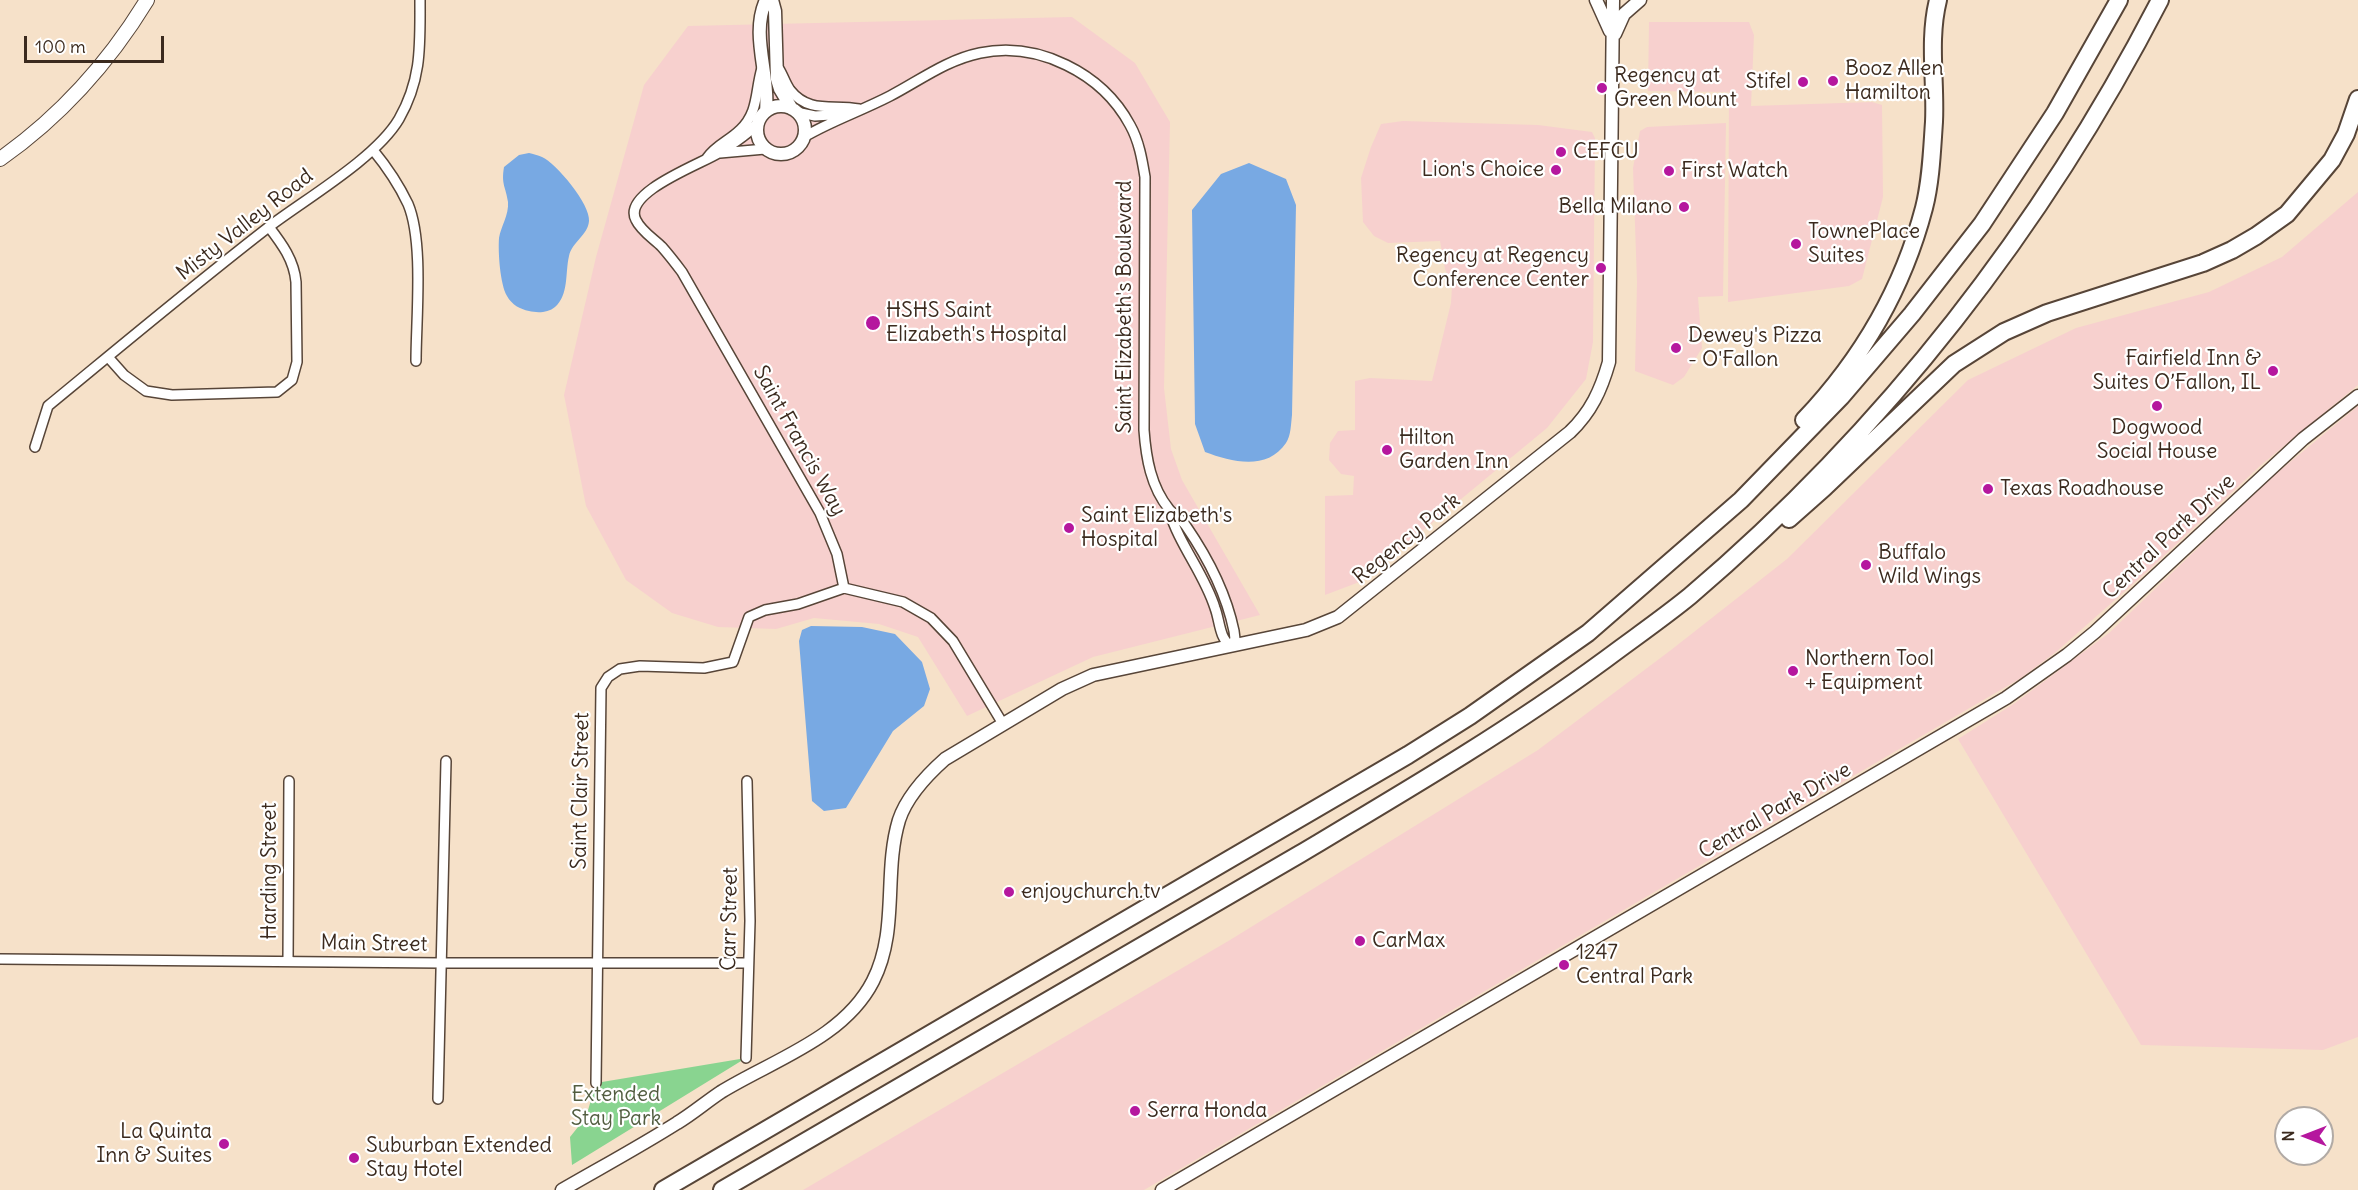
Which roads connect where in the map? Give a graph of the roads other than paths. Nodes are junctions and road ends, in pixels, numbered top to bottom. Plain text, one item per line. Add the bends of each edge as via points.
1 (147, 0) edge
2 (420, 0) edge
3 (766, 0) edge
4 (772, 0) edge
5 (1596, 0) edge
6 (1613, 0) edge
7 (1640, 0) edge
8 (1938, 0) edge
9 (2119, 0) edge
10 (2160, 0) edge
11 (1613, 38) junction
12 (776, 65) junction
13 (762, 68) junction
14 (2358, 99) edge
15 (859, 109) junction
16 (766, 111) junction
17 (794, 111) junction
18 (850, 114) junction
19 (757, 124) junction
20 (804, 138) junction
21 (765, 149) junction
22 (373, 150) junction
23 (720, 153) junction
24 (0, 159) edge
25 (706, 159) junction
26 (269, 227) junction
27 (108, 357) junction
28 (416, 361) dead end
29 (2358, 396) edge
30 (35, 447) dead end
31 (1724, 513) junction
32 (844, 588) junction
33 (1689, 596) junction
34 (1231, 646) junction
35 (1002, 724) junction
36 (446, 761) dead end
37 (289, 781) dead end
38 (747, 781) dead end
39 (0, 959) edge
40 (288, 962) junction
41 (441, 963) junction
42 (597, 963) junction
43 (748, 963) junction
44 (746, 1058) dead end
45 (596, 1083) dead end
46 (438, 1099) dead end
47 (562, 1190) edge
48 (663, 1190) edge
49 (722, 1190) edge
50 (1162, 1190) edge

1 - 24 main road via 93,77 33,136
2 - 22 street, Misty Valley Road via 420,52 414,87 398,120
3 - 13 street via 761,11
4 - 12 street via 776,11
5 - 11 street
6 - 11 street, Regency Park
7 - 11 street via 1624,14
8 - 31 highway via 1933,27 1934,120 1924,207 1892,298 1840,379 1738,490
9 - 31 highway via 2055,113 1948,268 1841,397
10 - 33 highway via 2086,133 1969,304 1900,388 1824,470
11 - 34 street, Regency Park via 1609,362 1593,404 1570,432 1354,607 1316,626
12 - 15 street, Saint Elizabeth's Boulevard via 788,88 806,103
12 - 17 street via 780,89
13 - 16 street
13 - 25 street, Saint Francis Way via 753,113 740,130 715,147
14 - 33 highway via 2332,160 2287,214 2232,250 2203,263 2047,313 1978,347 1954,364 1824,488 1715,583
15 - 18 street, Saint Elizabeth's Boulevard
15 - 34 street, Saint Elizabeth's Boulevard via 957,59 981,52 1023,51 1062,63 1094,82 1121,110 1136,140 1145,177 1146,451 1155,485 1169,510 1183,522 1220,583 1232,617 1235,639
16 - 17 street, Saint Elizabeth's Boulevard via 781,106
16 - 19 street
17 - 18 street, Saint Elizabeth's Boulevard via 814,116
17 - 20 street via 803,122
18 - 20 street, Saint Elizabeth's Boulevard
19 - 21 street
19 - 23 street, Saint Francis Way
20 - 21 street, Saint Elizabeth's Boulevard via 790,153 774,154
21 - 23 street, Saint Francis Way
22 - 26 street, Misty Valley Road
22 - 28 street via 389,169 409,206 417,246
23 - 25 street, Saint Francis Way
25 - 32 street, Saint Francis Way via 647,194 634,211 636,221 682,272 817,507 837,554
26 - 27 street, Misty Valley Road
26 - 27 street via 284,246 295,270 297,362 292,380 277,392 172,395 146,391
27 - 30 street, Misty Valley Road via 48,406
29 - 50 street, Central Park Drive via 2303,438 2095,632 2006,698
31 - 48 highway via 1588,633 1470,717
32 - 35 street via 903,602 931,618 953,641
32 - 42 street, Saint Clair Street via 749,618 733,662 704,668 640,666 620,669 608,677 601,688
33 - 49 highway via 1567,688 1442,770
34 - 35 street, Regency Park via 1093,675
35 - 47 street, Regency Park via 929,773 900,818 893,845 888,937 883,958 873,982 847,1016 828,1032 721,1092 675,1125
36 - 41 street
37 - 40 street, Harding Street
38 - 43 street, Carr Street
39 - 40 street, Main Street
40 - 41 street, Main Street
41 - 42 street, Main Street
41 - 46 street
42 - 43 street, Main Street
42 - 45 street, Saint Clair Street
43 - 44 street, Carr Street

